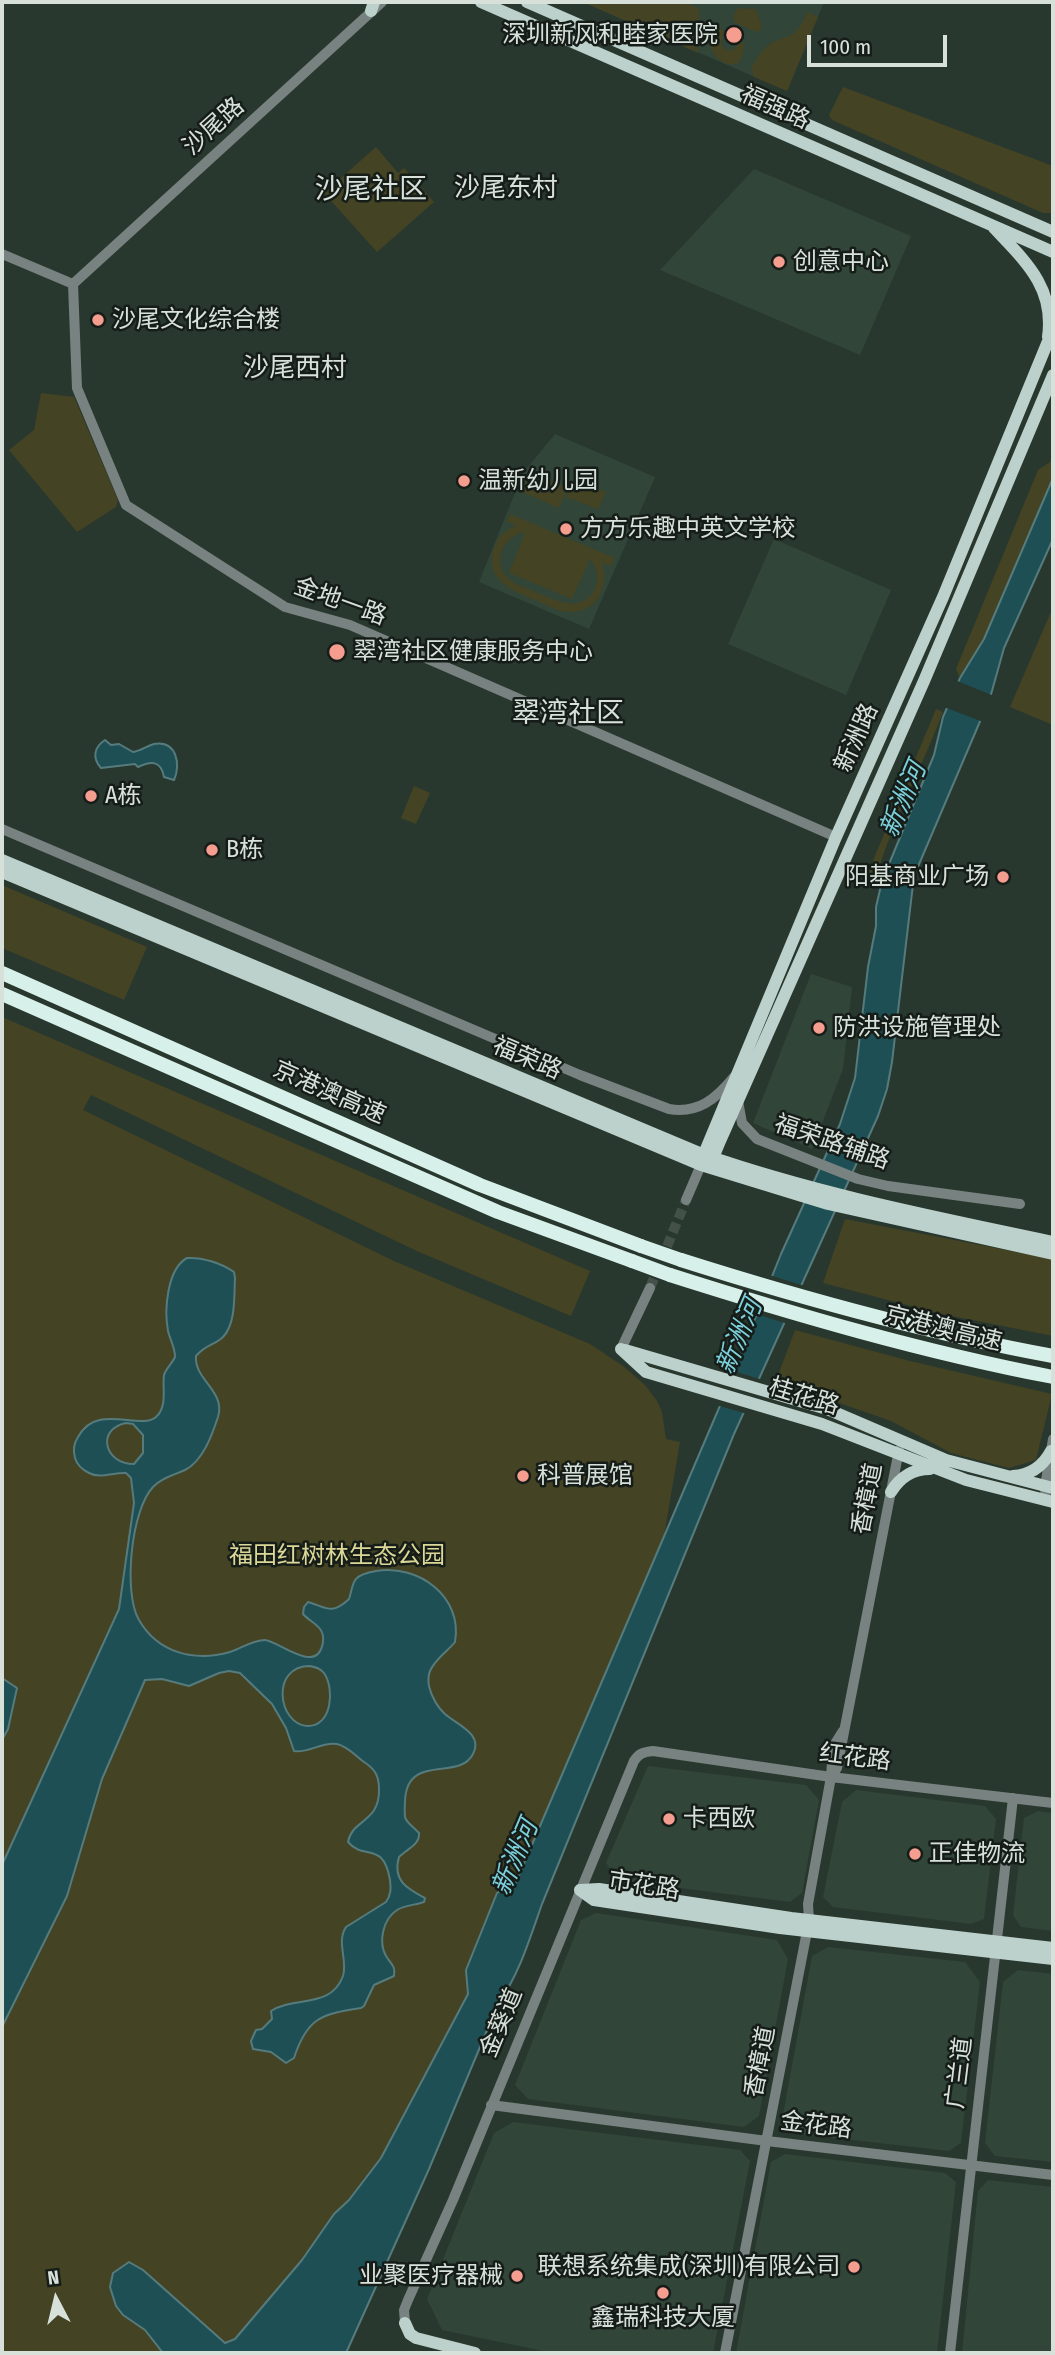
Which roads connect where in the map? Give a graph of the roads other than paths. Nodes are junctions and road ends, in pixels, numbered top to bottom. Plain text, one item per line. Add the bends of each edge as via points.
1 (382, 2) edge
2 (481, 2) edge
3 (527, 2) edge
4 (372, 6) edge
5 (1021, 218) junction
6 (1053, 219) edge
7 (989, 222) junction
8 (1053, 234) edge
9 (1051, 251) edge
10 (2, 254) edge
11 (73, 284) junction
12 (1053, 329) edge
13 (1045, 347) junction
14 (1053, 375) edge
15 (2, 830) edge
16 (836, 837) junction
17 (2, 860) edge
18 (2, 873) edge
19 (2, 973) edge
20 (2, 994) edge
21 (736, 1075) junction
22 (738, 1101) junction
23 (705, 1159) junction
24 (686, 1200) tunnel mouth
25 (852, 1204) junction
26 (1020, 1204) dead end
27 (1053, 1242) edge
28 (1053, 1254) edge
29 (650, 1288) tunnel mouth
30 (621, 1349) junction
31 (1053, 1356) edge
32 (687, 1369) junction
33 (1053, 1377) edge
34 (682, 1383) junction
35 (901, 1441) junction
36 (1052, 1445) edge
37 (898, 1455) junction
38 (935, 1469) junction
39 (1007, 1477) junction
40 (891, 1492) junction
41 (1050, 1493) edge
42 (653, 1751) joint
43 (831, 1777) junction
44 (1013, 1798) junction
45 (1053, 1803) edge
46 (580, 1890) junction
47 (808, 1926) junction
48 (995, 1947) junction
49 (1053, 1948) edge
50 (1053, 1959) edge
51 (491, 2105) junction
52 (767, 2141) junction
53 (970, 2166) junction
54 (1053, 2175) edge
55 (405, 2323) joint
56 (475, 2353) edge
57 (725, 2353) edge
58 (950, 2353) edge

1 - 4 street, 沙尾路
2 - 7 main road, 福强路
3 - 5 main road, 福强路
4 - 11 street, 沙尾路
5 - 6 main road
5 - 8 main road, 福强路
7 - 9 main road, 福强路
7 - 13 main road via 1045,287 1052,314
8 - 9 main road
10 - 11 street
11 - 16 street, 金地一路 via 77,387 126,505 285,607 350,625
12 - 13 main road, 新洲路
13 - 16 main road, 新洲路 via 943,597
14 - 22 main road, 新洲路
15 - 21 street via 668,1109 698,1108
16 - 21 main road, 新洲路
17 - 23 main road, 福荣路
18 - 23 main road, 福荣路
19 - 31 highway, 京港澳高速, bridge via 480,1185 641,1246 827,1304
20 - 33 highway, 京港澳高速, bridge via 498,1212 670,1275 916,1348
21 - 23 main road, 新洲路
22 - 23 main road, 新洲路
22 - 26 street, 福荣路辅路 via 742,1123 751,1135 858,1179
23 - 24 street, 新洲路
23 - 25 main road, 福荣路
25 - 27 main road, 福荣路
25 - 28 main road, 福荣路
29 - 30 street
30 - 32 main road, 桂花路
30 - 34 main road, 桂花路 via 646,1372
32 - 34 street
32 - 35 main road, 桂花路 via 827,1409
34 - 37 main road, 桂花路 via 850,1433
35 - 37 street, 香樟道
35 - 39 main road, 桂花路 via 946,1460
36 - 39 main road via 1047,1459 1035,1470
36 - 41 street
37 - 38 main road, 桂花路
37 - 40 street, 香樟道
38 - 40 main road via 910,1472
38 - 41 main road, 桂花路 via 966,1480
39 - 41 main road, 桂花路
40 - 43 street, 香樟道 via 838,1768
42 - 43 street, 红花路
42 - 46 street, 金葵道 via 634,1761
43 - 44 street, 红花路
43 - 47 street, 香樟道
44 - 45 street, 红花路
44 - 48 street, 广兰道
46 - 47 main road, 市花路 via 594,1900
46 - 51 street, 金葵道
47 - 48 main road, 市花路
47 - 52 street, 香樟道
48 - 49 main road, 市花路
48 - 50 main road, 市花路
48 - 53 street, 广兰道
51 - 52 street, 金花路
51 - 55 street, 金葵道 via 404,2310
52 - 53 street, 金花路
52 - 57 street, 香樟道
53 - 54 street, 金花路
53 - 58 street, 广兰道
55 - 56 main road via 416,2339

